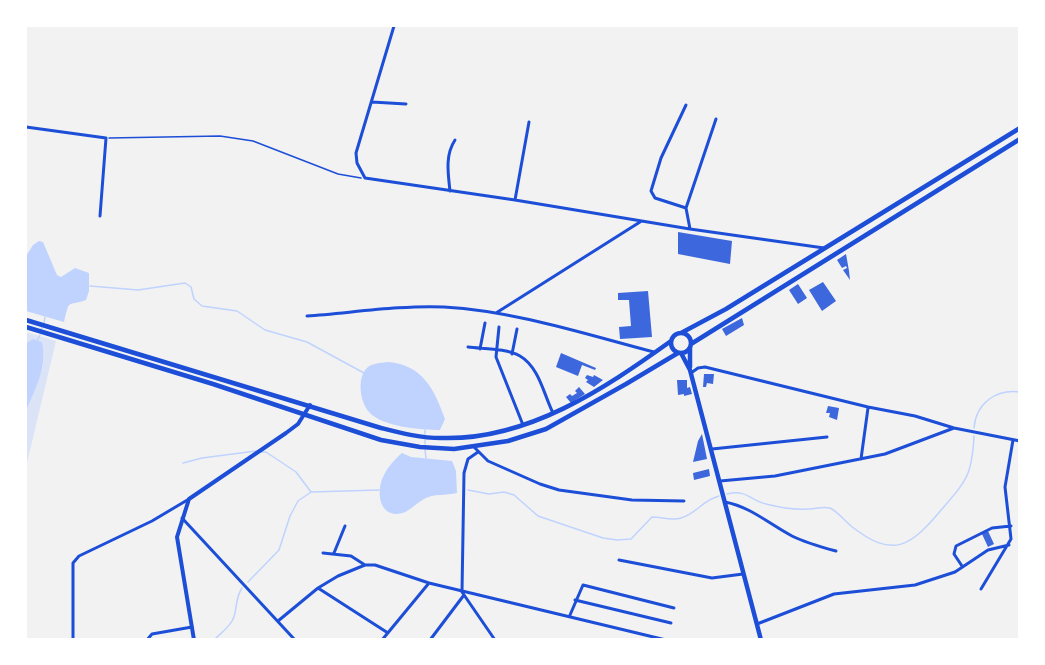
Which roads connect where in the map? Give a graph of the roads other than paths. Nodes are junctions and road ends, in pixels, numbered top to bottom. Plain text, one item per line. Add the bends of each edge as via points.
1 (394, 26) edge
2 (371, 102) junction
3 (406, 104) dead end
4 (686, 105) dead end
5 (716, 119) dead end
6 (529, 122) dead end
7 (26, 127) edge
8 (1020, 128) edge
9 (1020, 139) edge
10 (455, 140) dead end
11 (450, 191) junction
12 (515, 200) junction
13 (686, 208) junction
14 (99, 216) dead end
15 (641, 222) junction
16 (690, 229) junction
17 (826, 248) junction
18 (800, 264) junction
19 (805, 272) junction
20 (495, 314) junction
21 (307, 316) dead end
22 (26, 320) edge
23 (485, 323) dead end
24 (26, 327) edge
25 (499, 327) dead end
26 (517, 329) dead end
27 (681, 333) junction
28 (671, 341) junction
29 (691, 346) junction
30 (468, 347) dead end
31 (480, 349) junction
32 (496, 350) junction
33 (655, 353) junction
34 (679, 353) junction
35 (512, 354) junction
36 (691, 371) junction
37 (310, 405) junction
38 (868, 407) junction
39 (553, 413) junction
40 (305, 415) junction
41 (524, 426) junction
42 (954, 428) junction
43 (827, 437) dead end
44 (1013, 440) junction
45 (1020, 441) edge
46 (474, 447) junction
47 (712, 449) junction
48 (478, 452) junction
49 (861, 459) junction
50 (720, 481) junction
51 (189, 499) junction
52 (684, 501) dead end
53 (725, 502) junction
54 (182, 518) junction
55 (345, 526) dead end
56 (1011, 526) junction
57 (1009, 544) junction
58 (837, 551) dead end
59 (322, 553) dead end
60 (334, 553) junction
61 (619, 560) dead end
62 (365, 565) junction
63 (963, 566) junction
64 (743, 574) junction
65 (429, 583) junction
66 (318, 588) junction
67 (981, 589) dead end
68 (463, 593) junction
69 (575, 600) junction
70 (674, 608) dead end
71 (570, 615) junction
72 (278, 621) junction
73 (670, 623) dead end
74 (757, 624) junction
75 (192, 627) junction
76 (388, 633) junction
77 (492, 635) junction
78 (73, 639) edge
79 (147, 639) edge
80 (194, 639) edge
81 (295, 639) edge
82 (382, 639) edge
83 (430, 639) edge
84 (487, 639) edge
85 (495, 639) edge
86 (666, 639) edge
87 (761, 639) edge

1 - 2 street
2 - 3 street
2 - 11 street via 356,153 365,178
4 - 13 street via 661,158 651,191 655,198
5 - 13 street
6 - 12 street
7 - 14 street via 106,138
8 - 17 main road
9 - 19 main road
10 - 11 street via 448,159
11 - 12 street
12 - 15 street
13 - 16 street
15 - 16 street
15 - 20 street
16 - 17 street
17 - 18 main road
18 - 19 main road
18 - 27 main road
19 - 29 main road
20 - 21 street via 430,307
20 - 33 street
22 - 37 main road
23 - 31 street
24 - 40 main road
25 - 32 street
26 - 35 street
27 - 28 main road
27 - 29 main road via 689,337
28 - 33 main road
28 - 34 main road via 672,348
29 - 34 main road
29 - 36 main road
30 - 31 street
31 - 32 street
32 - 35 street
32 - 41 street
33 - 39 main road
34 - 36 main road
34 - 46 main road via 556,424 508,441
35 - 39 street via 522,358 537,375
36 - 38 street via 705,367
36 - 47 main road
37 - 40 street
37 - 41 main road via 423,437 469,437
38 - 42 street
38 - 49 street
39 - 41 main road
40 - 46 main road via 401,444
40 - 51 street via 286,433
42 - 44 street
42 - 49 street via 890,453
43 - 47 street
44 - 45 street
44 - 56 street via 1005,487
46 - 48 street
47 - 50 main road
48 - 52 street via 488,461 559,490 632,500
48 - 68 street via 468,459 464,473
49 - 50 street via 775,476
50 - 53 main road
51 - 54 street
51 - 78 street via 77,558 73,571
53 - 58 street via 746,508 790,535
53 - 64 main road
54 - 72 street
54 - 75 street via 178,546
55 - 60 street
56 - 57 street
56 - 63 street via 992,528 956,546 954,554
57 - 63 street via 988,550
57 - 67 street
59 - 60 street
60 - 62 street via 351,556
61 - 64 street via 712,578
62 - 65 street
62 - 66 street
63 - 74 street via 915,585 825,596
64 - 74 main road
65 - 68 street
65 - 76 street
66 - 72 street
66 - 76 street
68 - 71 street
68 - 77 street
68 - 83 street
69 - 70 street via 585,585
69 - 71 street
69 - 73 street
71 - 86 street
72 - 81 street
74 - 87 main road
75 - 79 street via 152,634
75 - 80 street
76 - 82 street
77 - 84 street
77 - 85 street

